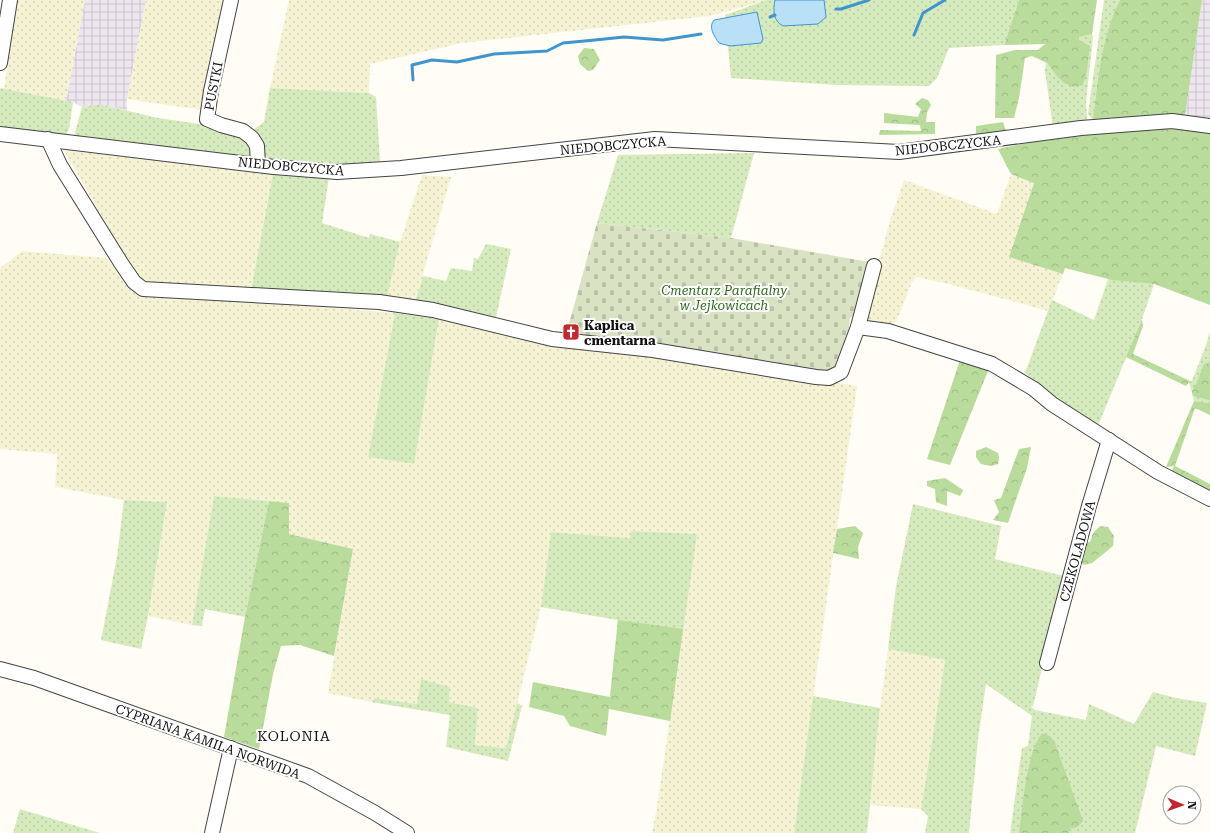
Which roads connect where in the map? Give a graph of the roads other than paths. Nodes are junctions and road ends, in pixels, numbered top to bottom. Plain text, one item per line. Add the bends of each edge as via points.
1 (10, 0) edge
2 (231, 0) edge
3 (0, 63) edge
4 (1210, 126) edge
5 (0, 134) edge
6 (45, 139) junction
7 (258, 165) junction
8 (874, 266) dead end
9 (858, 327) junction
10 (1109, 440) junction
11 (1210, 499) edge
12 (1048, 662) dead end
13 (0, 669) edge
14 (231, 748) junction
15 (212, 833) edge
16 (407, 833) edge

1 - 3 street
2 - 7 street, PUSTKI via 207,119 243,131 252,138 257,146
4 - 7 street, NIEDOBCZYCKA via 1172,121 1081,128 899,152 655,139 401,168 337,172
5 - 6 street, NIEDOBCZYCKA
6 - 7 street, NIEDOBCZYCKA
6 - 9 street via 121,263 143,290 379,302 433,310 552,338 653,350 829,378 841,372
8 - 9 street
9 - 10 street via 888,331 992,364
10 - 11 street via 1158,472
10 - 12 street, CZEKOLADOWA
13 - 14 street, CYPRIANA KAMILA NORWIDA via 34,678
14 - 15 street
14 - 16 street, CYPRIANA KAMILA NORWIDA via 308,776

